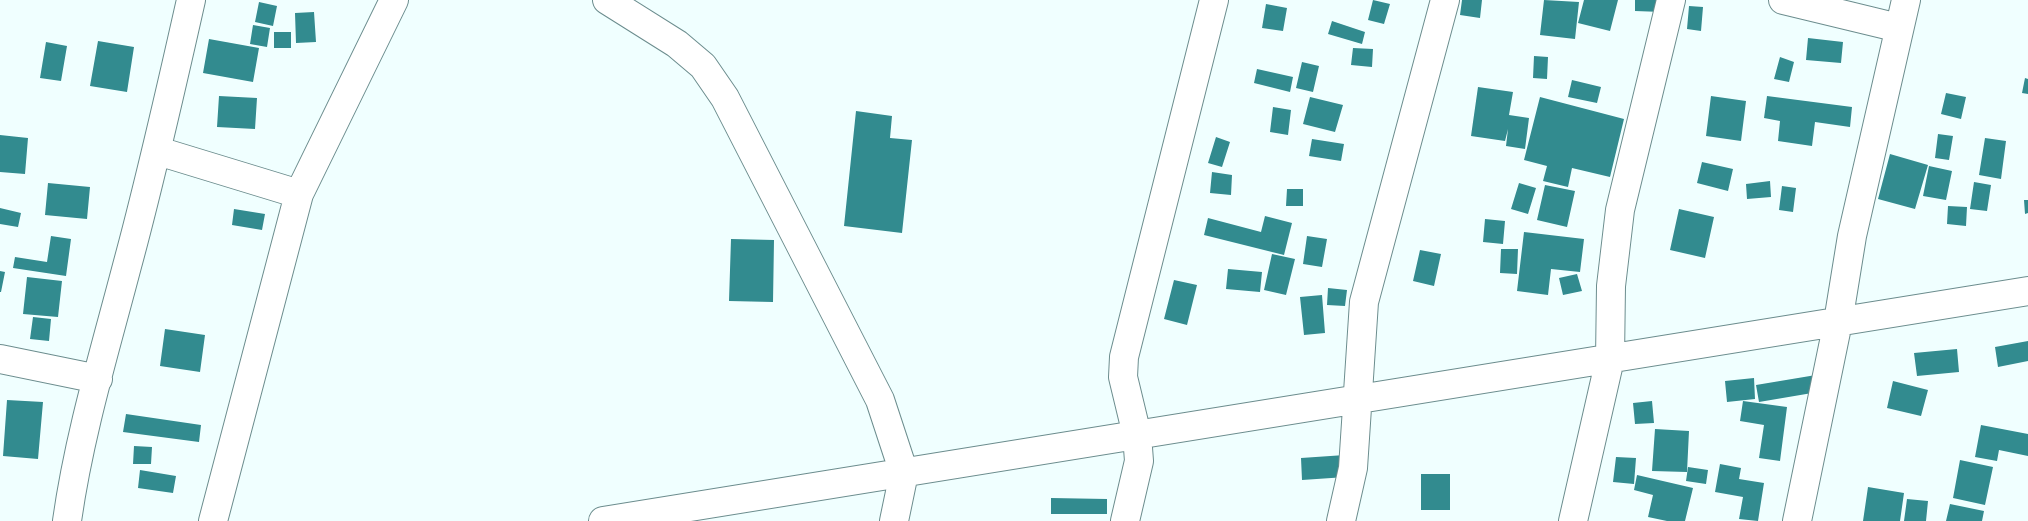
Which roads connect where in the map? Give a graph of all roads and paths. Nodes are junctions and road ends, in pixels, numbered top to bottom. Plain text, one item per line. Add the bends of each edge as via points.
1 (191, 0) edge
2 (394, 0) edge
3 (606, 0) edge
4 (1214, 0) edge
5 (1444, 0) edge
6 (1671, 0) edge
7 (1783, 0) edge
8 (1906, 0) edge
9 (1899, 28) junction
10 (158, 151) junction
11 (299, 194) junction
12 (2028, 291) edge
13 (1838, 322) junction
14 (0, 359) edge
15 (1610, 359) junction
16 (98, 379) junction
17 (1357, 400) junction
18 (1137, 436) junction
19 (904, 473) junction
20 (658, 517) edge
21 (68, 521) edge
22 (213, 521) edge
23 (603, 521) edge
24 (894, 521) edge
25 (1125, 521) edge
26 (1341, 521) edge
27 (1573, 521) edge
28 (1797, 521) edge

1 - 10 street
2 - 11 street
3 - 19 street via 677,44 704,66 725,98 880,400
4 - 18 street via 1124,357 1123,377
5 - 17 street via 1364,302
6 - 15 street via 1620,210 1611,286
7 - 9 street
8 - 9 street
9 - 13 street via 1852,236
10 - 11 street
10 - 16 street
11 - 22 street
12 - 13 street
13 - 15 street
13 - 28 street
14 - 16 street
15 - 17 street
15 - 27 street
16 - 21 street
17 - 18 street
17 - 26 street via 1353,468
18 - 19 street
18 - 25 street via 1139,461
19 - 20 street
19 - 24 street
20 - 23 street

